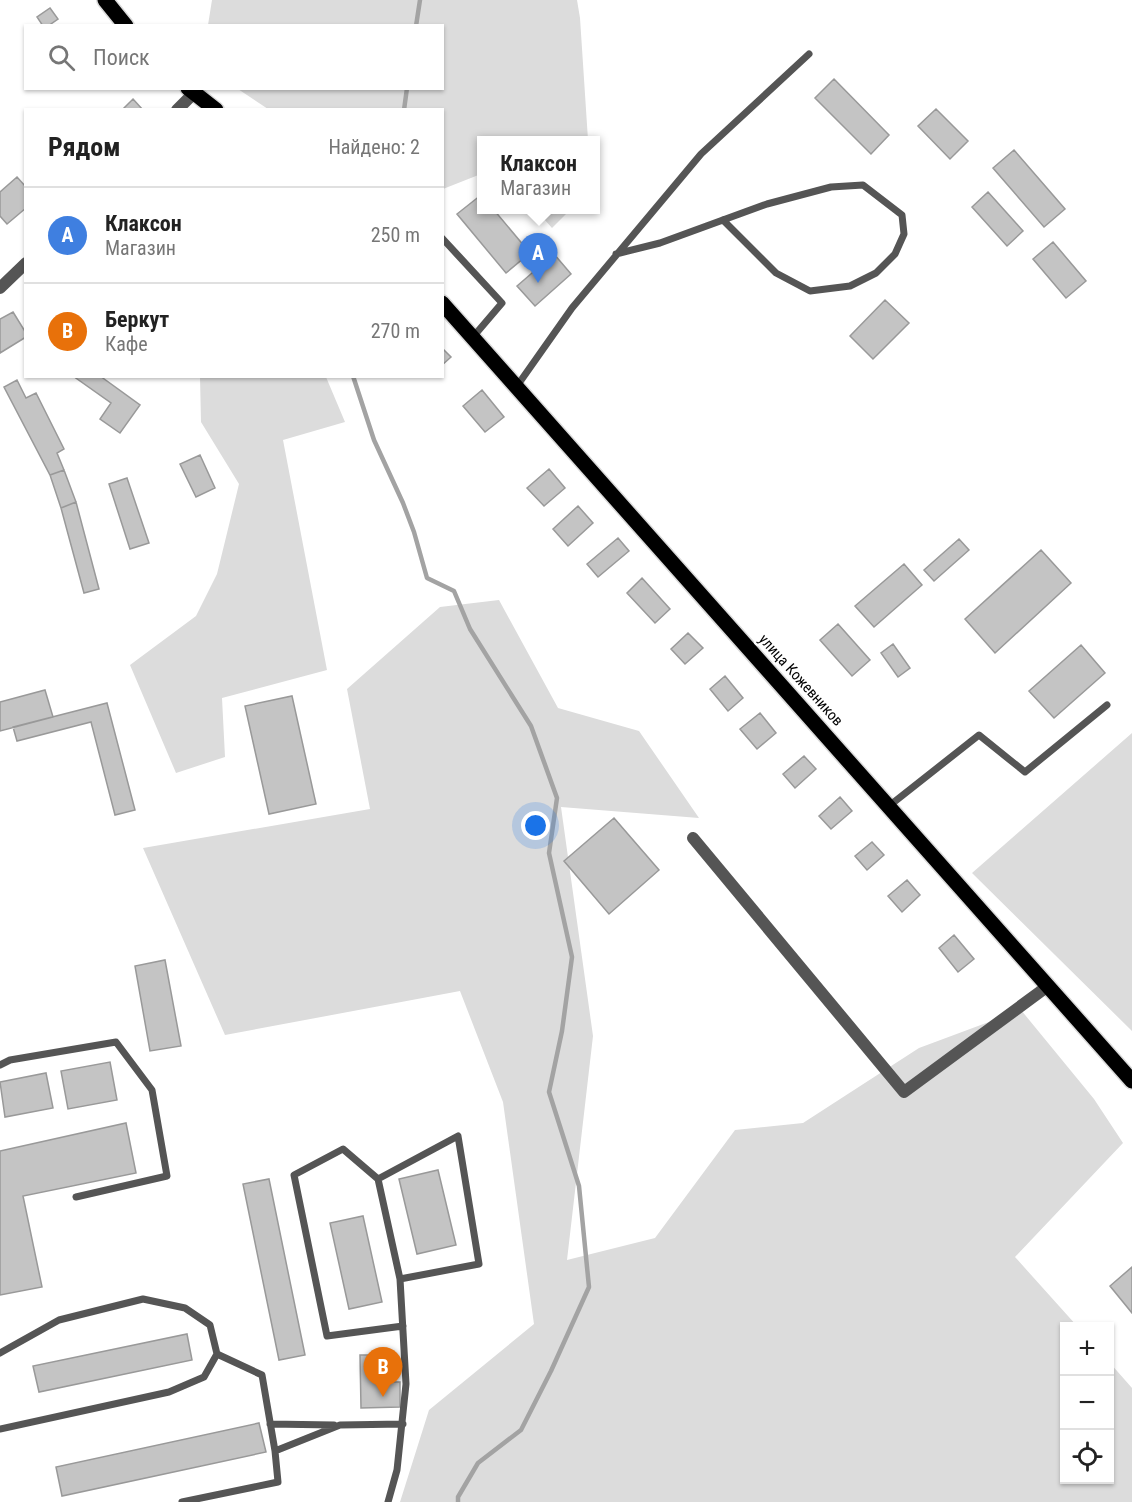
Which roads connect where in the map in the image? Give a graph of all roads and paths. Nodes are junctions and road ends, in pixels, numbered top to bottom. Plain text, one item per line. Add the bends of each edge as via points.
1 (105, 0) edge
2 (124, 24) edge
3 (809, 54) dead end
4 (190, 91) edge
5 (178, 108) edge
6 (213, 108) edge
7 (723, 220) junction
8 (444, 240) edge
9 (615, 254) junction
10 (24, 264) edge
11 (0, 288) edge
12 (444, 305) edge
13 (472, 337) junction
14 (517, 386) junction
15 (1107, 705) dead end
16 (889, 806) junction
17 (693, 838) dead end
18 (1048, 986) junction
19 (0, 1065) edge
20 (1132, 1081) edge
21 (378, 1179) junction
22 (75, 1197) dead end
23 (400, 1279) junction
24 (403, 1326) junction
25 (0, 1353) edge
26 (217, 1354) junction
27 (270, 1424) junction
28 (403, 1424) junction
29 (340, 1425) junction
30 (0, 1429) edge
31 (274, 1451) junction
32 (182, 1502) edge
33 (388, 1502) edge

1 - 2 main road
3 - 9 lane via 701,154
4 - 5 street
4 - 6 main road
7 - 7 lane via 831,187 863,184 902,215 904,234 895,254 876,273 850,286 810,291 776,273
7 - 9 lane via 660,243
8 - 13 lane via 502,303
9 - 14 lane
10 - 11 street
12 - 13 main road, улица Кожевников
13 - 14 main road, улица Кожевников
14 - 16 main road, улица Кожевников
15 - 16 lane via 1025,772 979,735
16 - 18 main road, улица Кожевников
17 - 18 street via 904,1092
18 - 20 main road, улица Кожевников
19 - 22 lane via 116,1042 152,1090 167,1176
21 - 23 lane
21 - 23 lane via 458,1136 479,1264
21 - 24 lane via 343,1149 294,1175 327,1336
23 - 24 lane
24 - 28 lane
25 - 26 lane via 59,1320 143,1299 185,1308 210,1325
26 - 27 lane via 262,1375
26 - 30 lane via 204,1377 169,1392
27 - 29 lane
27 - 31 lane
28 - 29 lane
28 - 33 lane
29 - 31 lane
31 - 32 lane via 278,1482

